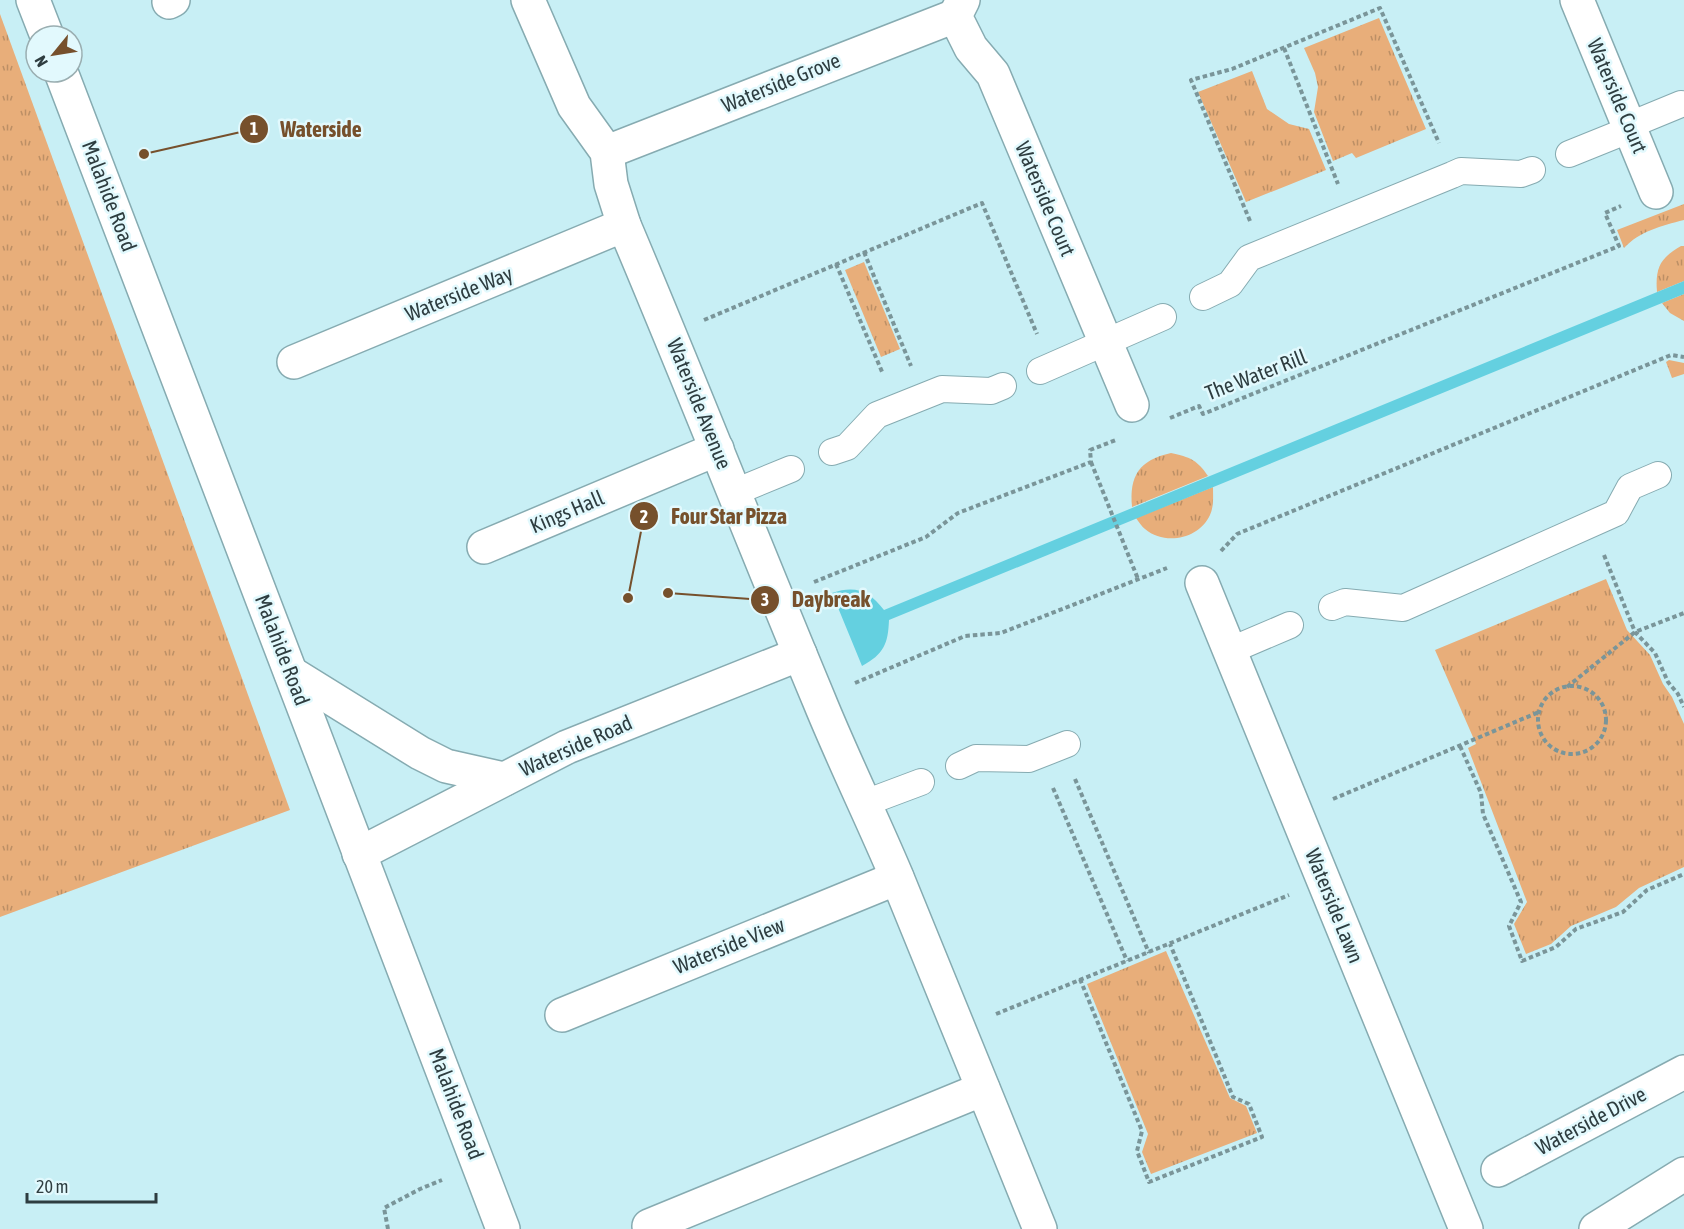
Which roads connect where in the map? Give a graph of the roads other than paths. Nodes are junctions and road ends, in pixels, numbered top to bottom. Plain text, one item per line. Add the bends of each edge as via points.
1 (33, 0) edge
2 (528, 0) edge
3 (1577, 0) edge
4 (959, 8) edge
5 (42, 24) edge
6 (66, 84) edge
7 (1681, 104) dead end
8 (1630, 127) junction
9 (608, 152) junction
10 (1569, 154) dead end
11 (1532, 170) dead end
12 (1656, 192) road end
13 (624, 225) junction
14 (1203, 297) dead end
15 (1163, 317) dead end
16 (1105, 344) junction
17 (294, 362) dead end
18 (1045, 368) road end
19 (1003, 386) dead end
20 (1132, 405) dead end
21 (717, 449) junction
22 (832, 452) dead end
23 (791, 469) dead end
24 (1658, 475) dead end
25 (735, 492) junction
26 (484, 547) dead end
27 (1188, 576) road end
28 (1332, 608) dead end
29 (1290, 625) dead end
30 (1229, 651) junction
31 (800, 654) junction
32 (291, 673) junction
33 (1056, 748) road end
34 (959, 766) dead end
35 (504, 779) junction
36 (921, 782) dead end
37 (865, 803) junction
38 (359, 854) junction
39 (897, 878) junction
40 (562, 1015) dead end
41 (1684, 1072) edge
42 (983, 1089) junction
43 (1498, 1170) dead end
44 (1684, 1174) edge
45 (649, 1226) dead end
46 (503, 1229) edge
47 (1040, 1229) edge
48 (1466, 1229) edge
49 (1596, 1229) edge

1 - 5 street
2 - 9 street via 574,106
3 - 8 street, Waterside Court
4 - 9 street, Waterside Grove
4 - 16 street, Waterside Court via 971,48 993,74
6 - 32 street, Malahide Road
7 - 8 lane
8 - 10 lane
8 - 12 street, Waterside Court
9 - 13 street, Waterside Avenue via 611,184
11 - 14 lane via 1521,174 1461,171 1249,258 1230,284
13 - 17 street, Waterside Way
13 - 21 street, Waterside Avenue
15 - 16 lane
16 - 18 lane
16 - 20 street, Waterside Court
19 - 22 lane via 992,391 942,389 877,415 847,447
21 - 25 street, Waterside Avenue
21 - 26 street, Kings Hall
23 - 25 lane
24 - 28 lane via 1630,487 1616,513 1403,608 1345,602
25 - 31 street, Waterside Avenue
27 - 30 street, Waterside Lawn
29 - 30 lane
30 - 48 street, Waterside Lawn
31 - 35 street, Waterside Road via 567,747
31 - 37 street via 852,781
32 - 35 street via 446,766
32 - 38 street, Malahide Road
33 - 34 lane via 1029,759 976,758
35 - 38 street, Waterside Road
36 - 37 lane
37 - 39 street
38 - 46 street, Malahide Road
39 - 40 street, Waterside View
39 - 42 street
41 - 43 street, Waterside Drive
42 - 45 street
42 - 47 street
44 - 49 street

